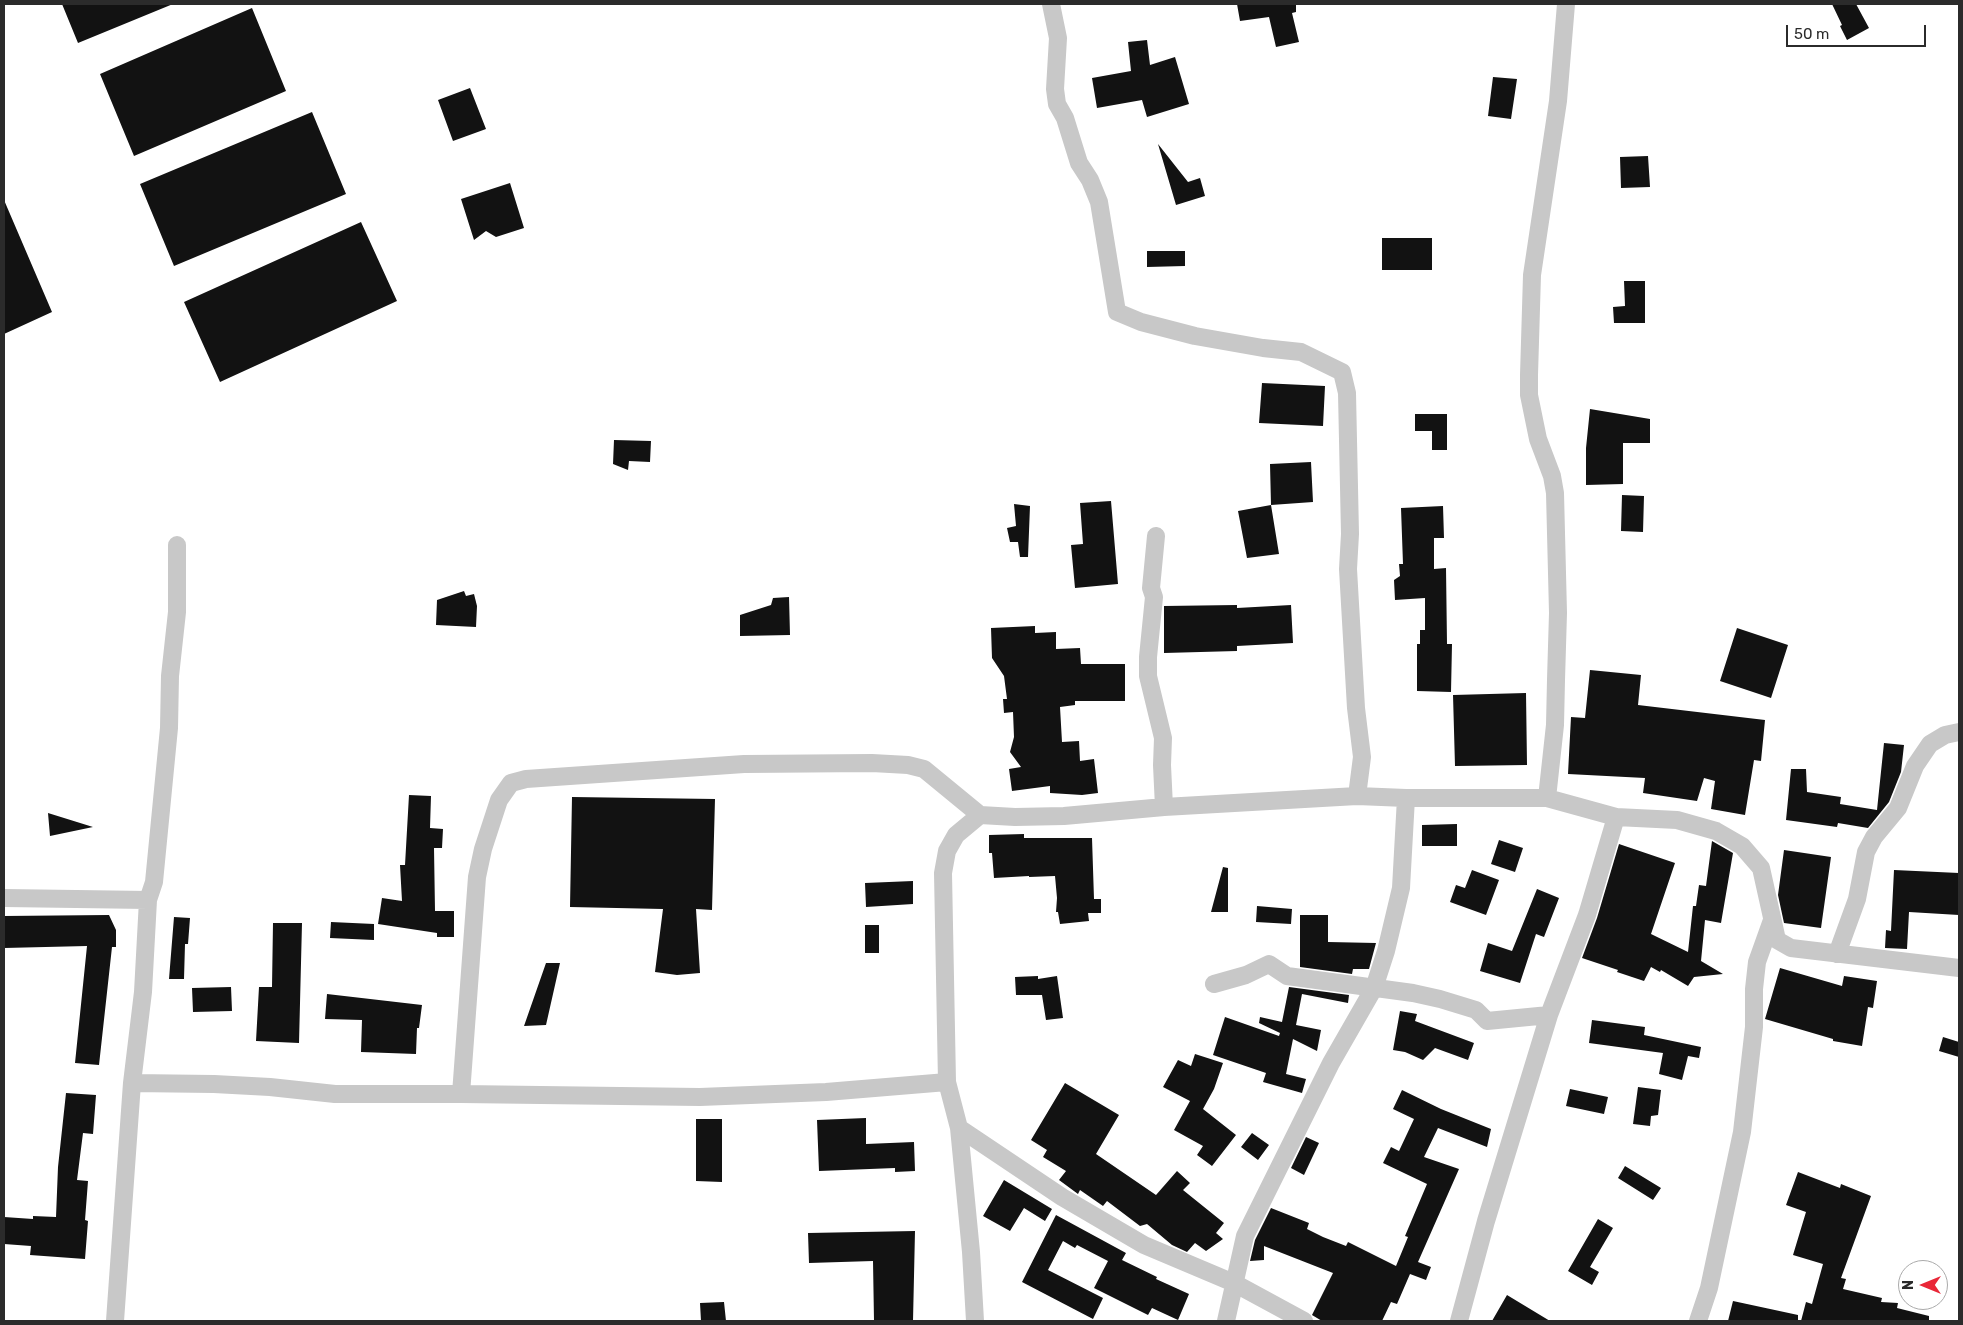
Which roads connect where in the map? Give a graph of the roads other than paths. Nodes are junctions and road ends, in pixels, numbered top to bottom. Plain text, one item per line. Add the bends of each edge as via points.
1 (1052, 4) edge
2 (1566, 4) edge
3 (1156, 536) dead end
4 (177, 545) dead end
5 (1959, 732) edge
6 (1357, 796) junction
7 (1406, 798) junction
8 (1547, 798) junction
9 (1164, 807) junction
10 (980, 815) junction
11 (1616, 817) junction
12 (4, 898) edge
13 (148, 900) junction
14 (1772, 920) junction
15 (1837, 954) junction
16 (1959, 968) edge
17 (1214, 984) dead end
18 (1374, 988) junction
19 (1549, 1015) junction
20 (947, 1082) junction
21 (132, 1083) junction
22 (461, 1094) junction
23 (960, 1128) junction
24 (1234, 1283) junction
25 (115, 1321) edge
26 (975, 1321) edge
27 (1226, 1321) edge
28 (1304, 1321) edge
29 (1459, 1321) edge
30 (1698, 1321) edge

1 - 6 street via 1058,38 1057,104 1065,118 1079,163 1099,202 1117,312 1141,322 1196,336 1301,352 1342,372 1348,410 1348,569 1362,757
2 - 8 street via 1558,101 1532,275 1529,375 1529,395 1538,439 1555,493 1558,614 1555,725
3 - 9 street via 1148,676 1163,738
4 - 13 street via 177,612 170,676 169,728 154,882
5 - 15 street via 1945,735 1930,744 1916,766 1898,808 1874,837 1866,852 1857,899
6 - 7 street
6 - 9 street
7 - 8 street
7 - 18 street via 1401,888
8 - 11 street
9 - 10 street via 1064,816
10 - 20 street via 956,835 947,851 943,873
10 - 22 street via 924,769 872,763 744,764 526,778 511,783 499,800 482,849 477,878
11 - 14 street via 1677,820 1716,831 1742,846 1761,868
11 - 19 street via 1587,915
12 - 13 street
13 - 21 street via 143,992
14 - 15 street via 1777,940 1784,945
14 - 30 street via 1757,962 1754,1027 1742,1132 1709,1288
15 - 16 street
17 - 18 street via 1269,964 1287,976
18 - 19 street via 1440,999 1476,1010 1487,1022
18 - 24 street via 1331,1063 1246,1236
19 - 29 street
20 - 22 street via 826,1092 700,1097
20 - 23 street
21 - 22 street via 270,1087 335,1094
21 - 25 street
23 - 24 street via 1062,1197 1144,1245
23 - 26 street
24 - 27 street
24 - 28 street

